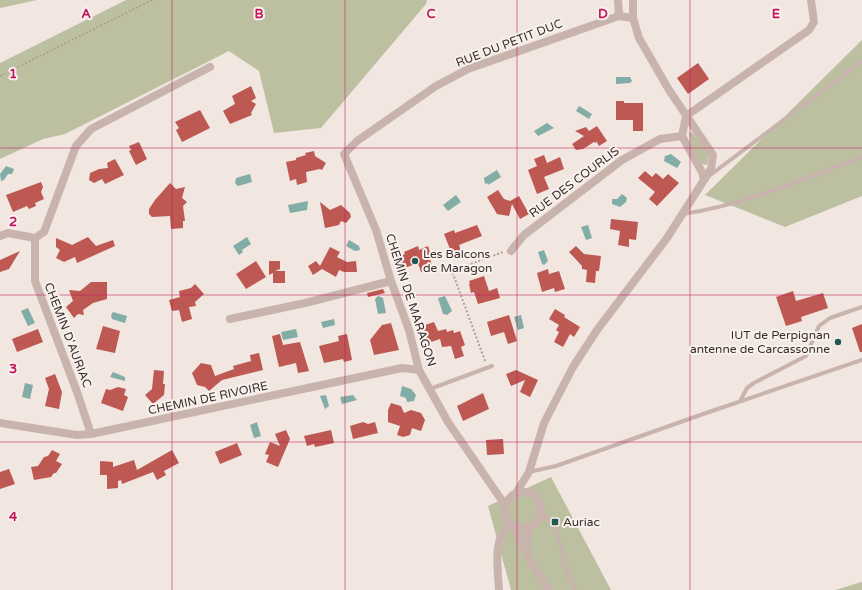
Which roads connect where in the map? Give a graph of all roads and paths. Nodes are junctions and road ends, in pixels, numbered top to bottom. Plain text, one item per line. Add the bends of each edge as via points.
1 (152, 0) edge
2 (618, 0) edge
3 (633, 0) edge
4 (811, 0) edge
5 (618, 16) junction
6 (633, 18) junction
7 (862, 61) edge
8 (210, 67) dead end
9 (0, 76) edge
10 (686, 116) junction
11 (682, 136) junction
12 (344, 154) joint
13 (862, 158) edge
14 (704, 180) junction
15 (682, 215) junction
16 (0, 236) edge
17 (35, 238) junction
18 (511, 251) joint
19 (391, 281) junction
20 (862, 307) edge
21 (230, 319) dead end
22 (862, 360) edge
23 (490, 367) joint
24 (419, 370) junction
25 (430, 389) junction
26 (740, 401) junction
27 (0, 423) edge
28 (91, 434) junction
29 (527, 475) junction
30 (493, 487) junction
31 (514, 494) junction
32 (532, 494) junction
33 (505, 505) junction
34 (541, 514) junction
35 (512, 525) junction
36 (529, 527) junction
37 (526, 553) junction
38 (499, 590) edge
39 (548, 590) edge
40 (575, 590) edge

1 - 9 path
2 - 5 street
3 - 6 street
4 - 10 street via 814,22 810,30
5 - 6 street, RUE DU PETIT DUC
5 - 12 street, RUE DU PETIT DUC via 468,69 436,86 357,141
6 - 10 street via 639,38
7 - 14 lane
8 - 17 street via 91,129 76,146 44,232
10 - 11 street
10 - 14 street via 713,155 711,169
11 - 14 street
11 - 18 street, RUE DES COURLIS via 660,139 622,160 524,235
12 - 19 street, CHEMIN DE MARAGON via 376,230
13 - 15 lane via 708,211
14 - 15 street
15 - 29 street via 597,330 573,367 544,423
16 - 17 street via 8,233
17 - 28 street, CHEMIN D'AURIAC via 35,281 78,392
18 - 23 path via 498,253 452,271
19 - 21 street
19 - 24 street, CHEMIN DE MARAGON via 409,330
20 - 26 lane via 830,318 819,326 806,356 754,383 747,388
22 - 26 lane
23 - 25 lane
24 - 25 street, CHEMIN DE MARAGON
24 - 28 street, CHEMIN DE RIVOIRE via 402,368
25 - 30 street, CHEMIN DE MARAGON via 448,422
26 - 29 lane
27 - 28 street, CHEMIN DE RIVOIRE
29 - 31 street
29 - 32 street
30 - 31 street
30 - 33 street, CHEMIN DE MARAGON
31 - 32 street
31 - 33 street
32 - 34 street via 540,502
33 - 35 street via 505,515
34 - 36 street
34 - 40 lane via 555,526
35 - 36 street
35 - 37 street
35 - 38 street via 504,528 499,537
36 - 37 street
37 - 39 street

